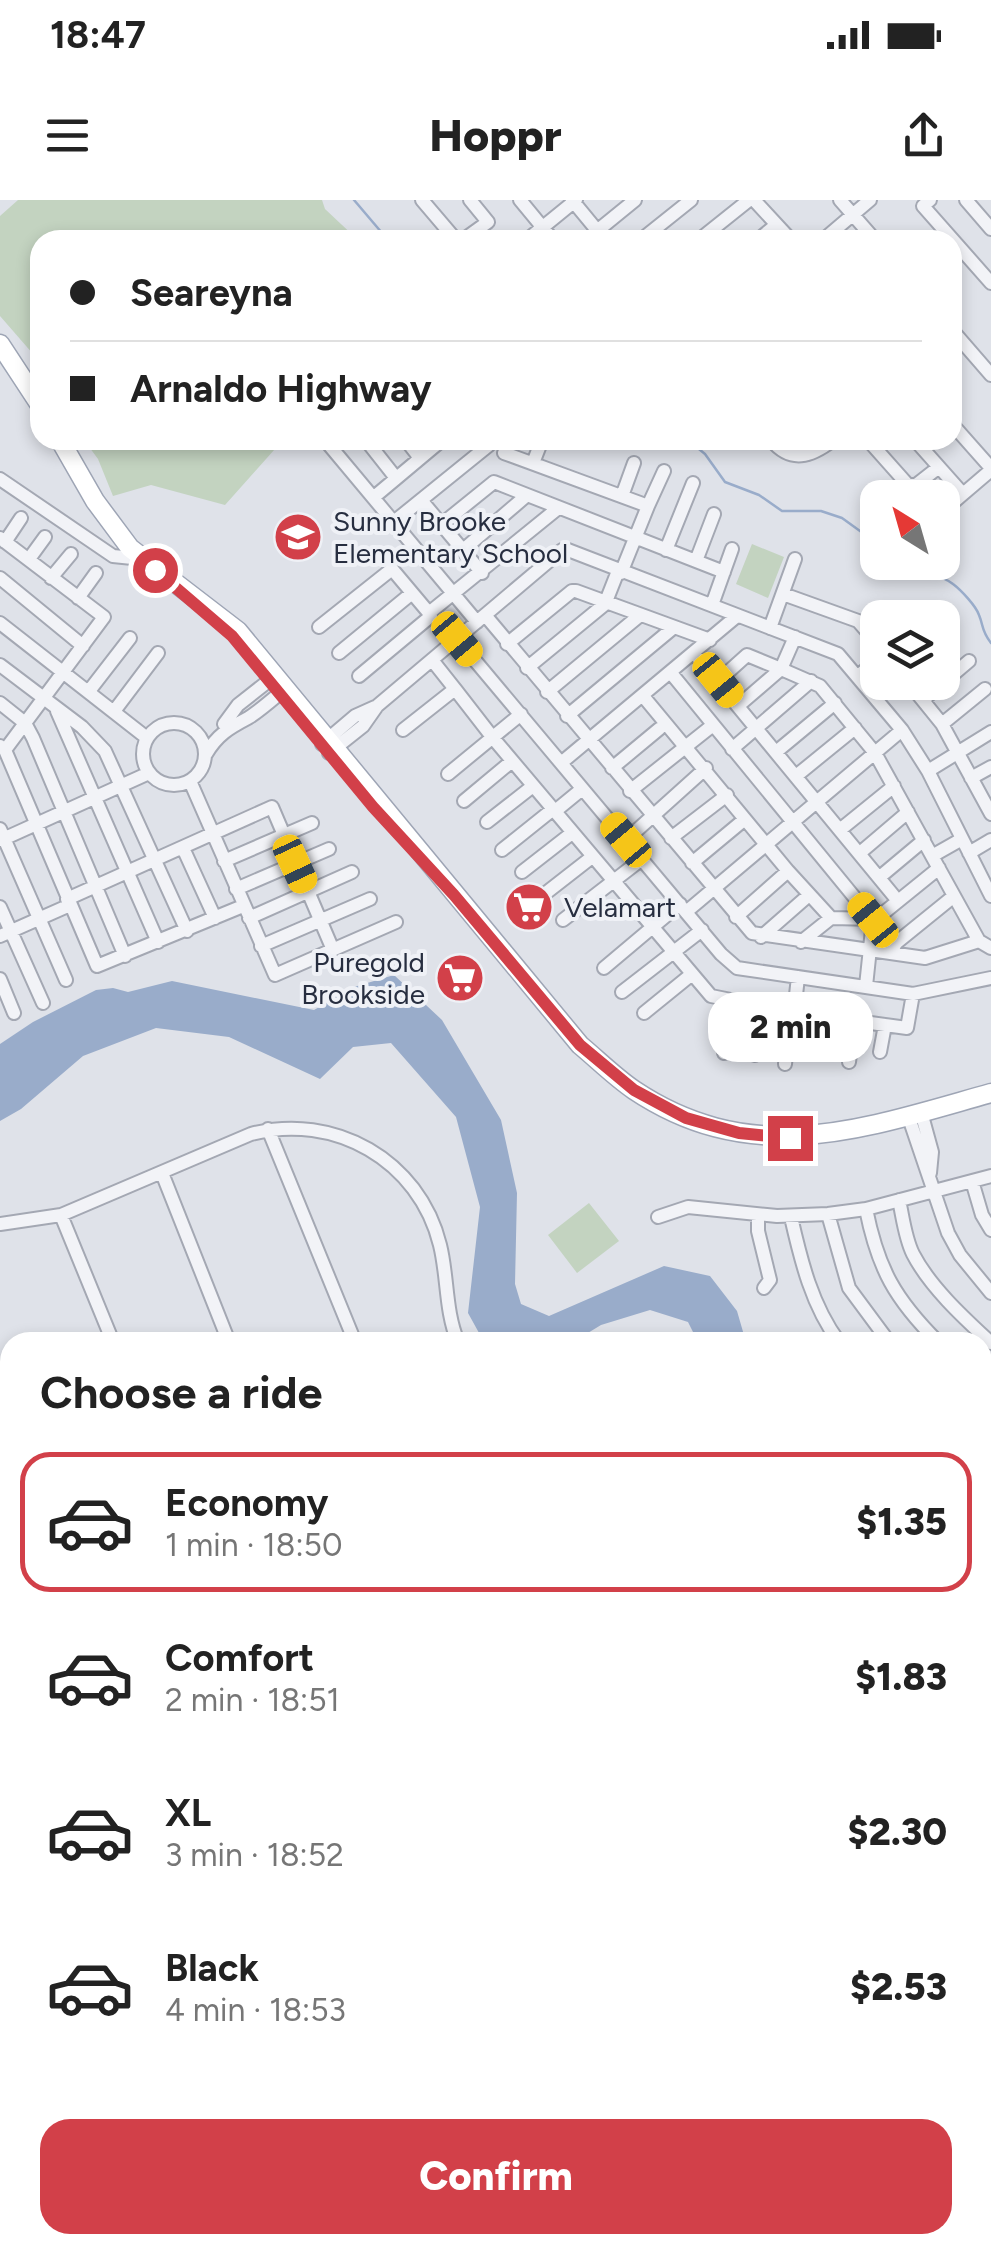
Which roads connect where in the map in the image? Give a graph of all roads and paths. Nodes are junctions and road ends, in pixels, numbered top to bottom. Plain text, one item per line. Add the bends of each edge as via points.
1 (422, 200) edge
2 (470, 200) edge
3 (520, 200) edge
4 (635, 200) edge
5 (691, 200) edge
6 (751, 200) edge
7 (840, 200) edge
8 (870, 200) edge
9 (930, 200) edge
10 (966, 200) edge
11 (574, 201) edge
12 (852, 215) junction
13 (776, 224) junction
14 (542, 228) junction
15 (991, 229) edge
16 (448, 230) edge
17 (477, 230) edge
18 (540, 230) edge
19 (597, 230) edge
20 (606, 230) edge
21 (654, 230) edge
22 (712, 230) edge
23 (769, 230) edge
24 (782, 230) edge
25 (835, 230) edge
26 (866, 230) edge
27 (945, 230) edge
28 (962, 250) edge
29 (991, 283) edge
30 (962, 343) edge
31 (0, 344) edge
32 (991, 375) edge
33 (30, 390) edge
34 (962, 436) edge
35 (66, 450) edge
36 (334, 450) edge
37 (374, 450) edge
38 (414, 450) edge
39 (430, 450) edge
40 (478, 450) edge
41 (513, 450) edge
42 (538, 450) edge
43 (780, 450) edge
44 (815, 450) edge
45 (877, 450) edge
46 (925, 450) edge
47 (420, 458) junction
48 (533, 463) junction
49 (634, 463) dead end
50 (939, 467) junction
51 (991, 469) edge
52 (664, 471) dead end
53 (396, 478) junction
54 (0, 479) edge
55 (693, 483) dead end
56 (963, 494) junction
57 (374, 496) junction
58 (526, 496) junction
59 (622, 496) junction
60 (960, 497) edge
61 (421, 500) junction
62 (648, 506) junction
63 (558, 509) junction
64 (714, 514) dead end
65 (21, 518) dead end
66 (395, 521) junction
67 (442, 524) junction
68 (45, 537) dead end
69 (635, 538) junction
70 (2, 540) edge
71 (732, 549) dead end
72 (463, 550) junction
73 (666, 550) junction
74 (71, 554) dead end
75 (28, 559) junction
76 (795, 560) dead end
77 (696, 562) junction
78 (147, 563) junction
79 (620, 572) junction
80 (724, 572) junction
81 (96, 573) dead end
82 (482, 573) junction
83 (0, 578) edge
84 (51, 578) junction
85 (412, 592) junction
86 (454, 594) junction
87 (784, 594) junction
88 (78, 598) junction
89 (605, 604) junction
90 (712, 606) junction
91 (429, 613) junction
92 (639, 616) junction
93 (737, 616) junction
94 (481, 619) junction
95 (860, 623) edge
96 (1, 627) edge
97 (320, 627) dead end
98 (672, 628) junction
99 (770, 628) junction
100 (130, 638) dead end
101 (795, 638) junction
102 (457, 639) junction
103 (710, 640) junction
104 (507, 644) junction
105 (82, 646) junction
106 (158, 653) dead end
107 (338, 653) dead end
108 (694, 653) junction
109 (432, 660) junction
110 (970, 661) dead end
111 (0, 665) edge
112 (527, 668) junction
113 (781, 669) junction
114 (960, 669) edge
115 (63, 671) junction
116 (671, 673) junction
117 (359, 676) dead end
118 (858, 676) joint
119 (718, 680) junction
120 (811, 680) junction
121 (278, 684) junction
122 (456, 689) junction
123 (984, 689) dead end
124 (90, 691) junction
125 (546, 692) junction
126 (643, 696) junction
127 (42, 698) junction
128 (923, 700) edge
129 (0, 703) edge
130 (835, 703) junction
131 (738, 706) junction
132 (56, 708) junction
133 (114, 710) junction
134 (520, 714) junction
135 (567, 716) junction
136 (25, 722) junction
137 (942, 724) junction
138 (712, 725) junction
139 (756, 728) junction
140 (855, 728) junction
141 (403, 730) dead end
142 (660, 730) dead end
143 (902, 730) junction
144 (991, 732) edge
145 (199, 734) junction
146 (147, 738) junction
147 (492, 738) junction
148 (589, 741) junction
149 (329, 746) junction
150 (686, 746) junction
151 (2, 748) edge
152 (732, 749) junction
153 (957, 751) junction
154 (776, 752) junction
155 (876, 753) junction
156 (206, 754) junction
157 (512, 761) junction
158 (561, 762) junction
159 (612, 768) junction
160 (706, 768) junction
161 (991, 768) edge
162 (5, 769) edge
163 (928, 771) junction
164 (149, 774) junction
165 (448, 774) dead end
166 (796, 776) junction
167 (972, 778) junction
168 (190, 781) junction
169 (122, 786) junction
170 (532, 786) junction
171 (894, 786) junction
172 (582, 789) junction
173 (630, 791) junction
174 (727, 795) junction
175 (93, 799) junction
176 (464, 801) dead end
177 (818, 801) junction
178 (990, 807) edge
179 (66, 810) junction
180 (554, 811) junction
181 (908, 812) junction
182 (653, 816) junction
183 (745, 818) junction
184 (487, 822) dead end
185 (312, 823) dead end
186 (792, 823) junction
187 (35, 824) junction
188 (841, 829) junction
189 (572, 832) junction
190 (213, 834) junction
191 (284, 835) junction
192 (1, 836) edge
193 (671, 838) junction
194 (962, 839) junction
195 (626, 840) junction
196 (924, 840) junction
197 (991, 840) edge
198 (766, 844) junction
199 (182, 848) junction
200 (329, 849) dead end
201 (502, 850) dead end
202 (861, 852) junction
203 (970, 853) junction
204 (592, 857) junction
205 (642, 859) junction
206 (155, 860) junction
207 (224, 861) junction
208 (936, 862) junction
209 (692, 863) junction
210 (295, 864) junction
211 (352, 872) dead end
212 (522, 872) dead end
213 (788, 872) junction
214 (126, 874) junction
215 (881, 876) junction
216 (612, 881) junction
217 (96, 887) junction
218 (236, 889) junction
219 (713, 889) junction
220 (308, 892) junction
221 (542, 896) dead end
222 (809, 896) junction
223 (954, 896) junction
224 (991, 896) edge
225 (370, 899) dead end
226 (898, 901) junction
227 (68, 902) junction
228 (0, 907) edge
229 (683, 908) junction
230 (246, 912) junction
231 (40, 917) junction
232 (736, 917) junction
233 (215, 918) junction
234 (831, 918) junction
235 (321, 920) junction
236 (563, 920) dead end
237 (873, 920) junction
238 (396, 922) dead end
239 (652, 927) junction
240 (702, 930) junction
241 (187, 931) junction
242 (5, 933) edge
243 (761, 936) junction
244 (158, 942) junction
245 (801, 942) junction
246 (985, 945) edge
247 (262, 946) junction
248 (332, 950) junction
249 (871, 950) junction
250 (673, 952) junction
251 (891, 953) junction
252 (125, 956) junction
253 (604, 968) dead end
254 (692, 974) junction
255 (798, 977) junction
256 (991, 978) edge
257 (0, 979) edge
258 (66, 980) dead end
259 (866, 986) junction
260 (622, 992) dead end
261 (913, 994) junction
262 (732, 1002) junction
263 (43, 1004) dead end
264 (761, 1007) junction
265 (792, 1012) junction
266 (14, 1013) dead end
267 (644, 1013) dead end
268 (854, 1020) junction
269 (884, 1025) junction
270 (724, 1052) dead end
271 (880, 1052) dead end
272 (754, 1055) dead end
273 (849, 1062) dead end
274 (785, 1064) dead end
275 (991, 1093) edge
276 (915, 1113) junction
277 (268, 1130) junction
278 (162, 1173) junction
279 (991, 1176) edge
280 (972, 1180) junction
281 (935, 1190) junction
282 (899, 1200) junction
283 (866, 1209) junction
284 (986, 1213) edge
285 (828, 1214) junction
286 (758, 1215) junction
287 (61, 1216) junction
288 (658, 1216) dead end
289 (790, 1216) junction
290 (0, 1224) edge
291 (991, 1230) edge
292 (764, 1288) dead end
293 (991, 1292) edge
294 (109, 1332) edge
295 (225, 1332) edge
296 (351, 1332) edge
297 (454, 1332) edge
298 (833, 1332) edge
299 (882, 1332) edge
300 (930, 1332) edge
301 (980, 1332) edge

1 - 16 street
2 - 17 street via 488,222
3 - 14 street
4 - 20 street
5 - 21 street
6 - 13 street
6 - 22 street
7 - 12 street
8 - 12 street
9 - 27 street via 924,206
10 - 15 street
11 - 14 street
11 - 19 street
12 - 25 street
12 - 26 street
13 - 23 street
13 - 24 street
14 - 18 street
28 - 29 street
30 - 32 street
31 - 33 main road
34 - 51 street
35 - 78 main road via 116,532
36 - 57 street
37 - 53 street
38 - 47 street
39 - 47 street
40 - 61 street
41 - 48 street
42 - 48 street
43 - 44 street via 797,457
45 - 50 street via 908,485
46 - 50 street
47 - 53 street
48 - 59 street
49 - 59 street
50 - 56 street
51 - 56 street
52 - 62 street
53 - 57 street
54 - 78 street via 98,548
55 - 73 street
56 - 60 street
57 - 66 street
58 - 63 street
58 - 67 street via 494,482
58 - 72 street
59 - 62 street
61 - 66 street
61 - 67 street
62 - 69 street
63 - 69 street
63 - 82 street
64 - 77 street
65 - 70 street
66 - 86 street
67 - 72 street
68 - 75 street
69 - 73 street
69 - 79 street
70 - 75 street
71 - 80 street
72 - 82 street
73 - 77 street
74 - 84 street
75 - 84 street
76 - 87 street
77 - 80 street
78 - 121 main road
79 - 89 street
79 - 90 street
79 - 94 street via 562,550
80 - 90 street
81 - 88 street
82 - 86 street
83 - 105 street
84 - 88 street
85 - 91 street
85 - 97 street via 392,569
85 - 107 street
86 - 91 street
86 - 94 street
87 - 95 street
87 - 99 street
88 - 105 street via 104,617
89 - 92 street
89 - 104 street via 572,591
89 - 112 street
90 - 93 street
91 - 117 street
92 - 98 street
92 - 125 street
93 - 99 street
93 - 103 street
94 - 102 street
94 - 104 street
96 - 115 street
98 - 103 street
98 - 135 street
99 - 101 street
100 - 124 street
101 - 113 street
101 - 118 street via 838,654
102 - 109 street
102 - 134 street
103 - 108 street
104 - 112 street
105 - 115 street
106 - 133 street
108 - 116 street
108 - 119 street
109 - 122 street
109 - 149 street via 364,726
110 - 114 street
111 - 127 street
112 - 125 street
113 - 119 street via 746,655
113 - 120 street
113 - 131 street
115 - 124 street
115 - 127 street
116 - 126 street
116 - 138 street
118 - 143 street
119 - 131 street
120 - 130 street
120 - 139 street
121 - 145 street via 238,705 211,733
121 - 149 main road
121 - 156 street
122 - 141 street
122 - 147 street
123 - 137 street
124 - 133 street
125 - 135 street
126 - 148 street
126 - 150 street
127 - 132 street
127 - 136 street
128 - 137 street
129 - 136 street
130 - 140 street
130 - 154 street
131 - 139 street
132 - 169 street via 95,739
132 - 175 street
133 - 146 street
134 - 147 street
134 - 158 street
135 - 148 street
136 - 151 street
136 - 179 street
137 - 153 street
138 - 150 street
138 - 152 street
139 - 152 street
139 - 154 street
140 - 155 street
140 - 166 street
142 - 159 street
143 - 155 street
143 - 163 street
144 - 153 street
145 - 146 street via 172,722
145 - 156 street
146 - 164 street
147 - 157 street
147 - 165 street
148 - 158 street
148 - 159 street
149 - 276 main road via 580,1045 634,1090 686,1118 790,1138
150 - 160 street
150 - 173 street
151 - 162 street
152 - 186 street
153 - 163 street
153 - 167 street
154 - 166 street
155 - 171 street
155 - 177 street
156 - 168 street
157 - 170 street
157 - 176 street
158 - 172 street
159 - 173 street
160 - 174 street
160 - 182 street
161 - 167 street
162 - 187 street
163 - 194 street
164 - 168 street via 173,786
164 - 169 street
166 - 177 street
167 - 178 street
168 - 190 street
169 - 175 street
169 - 206 street
170 - 180 street
170 - 184 street
171 - 181 street
171 - 188 street
172 - 180 street
172 - 195 street
173 - 182 street
174 - 183 street
174 - 193 street
175 - 179 street
175 - 214 street
177 - 186 street
177 - 188 street
179 - 187 street
179 - 217 street
180 - 189 street
180 - 201 street
181 - 196 street
181 - 202 street
182 - 193 street
182 - 195 street
183 - 198 street
183 - 209 street
185 - 191 street
186 - 198 street
186 - 237 street
187 - 192 street
187 - 227 street
188 - 202 street
189 - 204 street
189 - 212 street
190 - 191 street via 272,807
190 - 199 street
190 - 207 street
191 - 207 street
191 - 210 street
192 - 231 street
193 - 209 street
194 - 203 street
194 - 208 street
195 - 205 street
196 - 208 street
196 - 215 street
197 - 203 street
198 - 213 street
198 - 219 street
199 - 206 street
199 - 233 street
200 - 210 street
202 - 215 street
203 - 224 street
204 - 216 street
204 - 221 street
205 - 216 street
205 - 229 street
206 - 214 street
206 - 241 street
207 - 218 street
208 - 223 street
208 - 226 street
209 - 219 street
210 - 218 street
210 - 220 street
211 - 220 street
213 - 222 street
213 - 232 street
214 - 217 street
214 - 244 street
215 - 226 street
216 - 236 street
216 - 239 street
217 - 227 street
217 - 252 street
218 - 230 street
219 - 229 street
219 - 232 street
220 - 230 street
220 - 235 street
222 - 234 street
222 - 243 street
223 - 246 street
223 - 251 street
225 - 235 street
226 - 237 street
227 - 231 street
227 - 252 street via 94,964
228 - 242 street
229 - 239 street
229 - 240 street
230 - 233 street
230 - 247 street
231 - 242 street
231 - 258 street
232 - 243 street
233 - 241 street
234 - 237 street
234 - 245 street
235 - 247 street
235 - 248 street
237 - 249 street
238 - 248 street
239 - 250 street
239 - 253 street
240 - 250 street
240 - 255 street via 737,968
241 - 244 street
242 - 263 street
243 - 245 street
244 - 252 street
245 - 249 street
246 - 251 street via 926,958
247 - 248 street via 275,975
249 - 251 street
249 - 259 street
250 - 254 street
250 - 260 street
254 - 262 street via 711,996
254 - 267 street
255 - 259 street
255 - 265 street
256 - 261 street
257 - 266 street
259 - 261 street
261 - 269 street via 909,1027
262 - 264 street
262 - 270 street
264 - 265 street
264 - 272 street
265 - 268 street
265 - 274 street
268 - 269 street
268 - 273 street
269 - 271 street
275 - 276 main road
276 - 281 street via 932,1152
277 - 278 street
277 - 296 street
277 - 297 street via 334,1133 398,1168 436,1232
278 - 287 street
278 - 295 street
279 - 280 street
280 - 281 street
280 - 284 street
281 - 282 street
281 - 293 street via 960,1255
282 - 283 street
282 - 301 street via 918,1262
283 - 285 street
283 - 300 street via 884,1274
284 - 291 street
285 - 289 street
285 - 299 street via 849,1288
286 - 288 street via 688,1208
286 - 289 street
286 - 292 street via 770,1280
287 - 290 street
287 - 294 street
289 - 298 street via 813,1295

